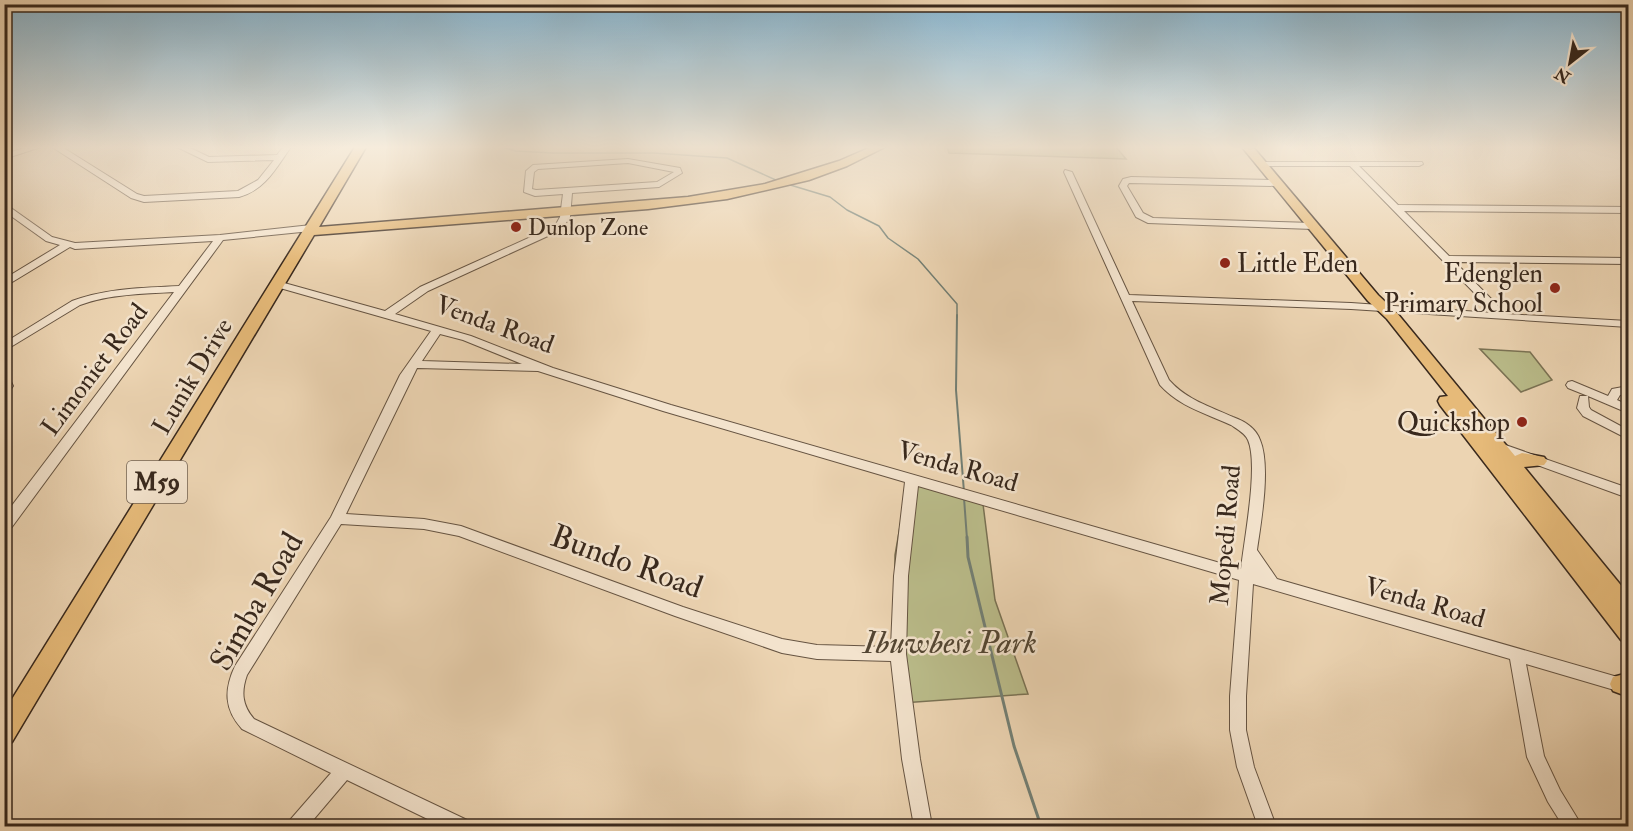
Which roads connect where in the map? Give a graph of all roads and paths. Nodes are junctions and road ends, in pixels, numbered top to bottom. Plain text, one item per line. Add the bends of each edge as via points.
1 (119, 186) edge
2 (259, 186) edge
3 (337, 186) edge
4 (528, 186) edge
5 (636, 186) edge
6 (779, 186) edge
7 (1074, 186) edge
8 (1123, 186) edge
9 (1279, 186) edge
10 (1373, 186) edge
11 (568, 191) junction
12 (4, 206) edge
13 (447, 208) dead end
14 (566, 208) junction
15 (1394, 208) junction
16 (1629, 210) edge
17 (386, 220) junction
18 (312, 226) junction
19 (1312, 226) junction
20 (220, 238) junction
21 (68, 245) junction
22 (1446, 259) junction
23 (1629, 261) edge
24 (4, 284) edge
25 (277, 284) junction
26 (182, 289) junction
27 (1126, 298) junction
28 (1378, 305) junction
29 (387, 315) junction
30 (1504, 317) junction
31 (1629, 324) edge
32 (438, 329) junction
33 (4, 348) edge
34 (413, 364) junction
35 (542, 368) junction
36 (4, 379) edge
37 (1572, 385) dead end
38 (4, 390) edge
39 (1629, 390) edge
40 (1584, 399) dead end
41 (1611, 400) junction
42 (1629, 409) edge
43 (1457, 416) junction
44 (1629, 435) edge
45 (1497, 446) junction
46 (1538, 461) junction
47 (1505, 468) junction
48 (912, 480) junction
49 (1629, 494) edge
50 (337, 519) junction
51 (4, 527) edge
52 (1250, 551) junction
53 (1247, 576) junction
54 (1272, 583) junction
55 (1629, 608) edge
56 (1629, 634) edge
57 (898, 654) junction
58 (1518, 656) junction
59 (1626, 684) edge
60 (4, 734) edge
61 (345, 770) junction
62 (296, 826) edge
63 (461, 826) edge
64 (923, 826) edge
65 (1267, 826) edge
66 (1573, 826) edge

1 - 2 street via 141,199 239,194
3 - 18 main road, M59
4 - 11 street via 529,192
5 - 11 street
6 - 14 main road via 673,203
7 - 27 street, Mopedi Road
8 - 19 street via 1139,215 1151,221
9 - 19 main road
10 - 15 street
11 - 14 street
12 - 21 street via 49,239
13 - 17 main road
14 - 17 main road
14 - 18 main road
14 - 29 street via 562,224 550,233 432,285
15 - 16 street
15 - 22 street
17 - 18 main road
18 - 20 street
18 - 25 main road, Lunik Drive / M59
19 - 28 main road
20 - 21 street
20 - 26 street, Limoniet Road
21 - 24 street
22 - 23 street
22 - 30 street
25 - 29 street, Venda Road
25 - 60 main road, Lunik Drive / M59
26 - 33 street via 87,299
26 - 51 street, Limoniet Road
27 - 28 street
27 - 52 street, Mopedi Road via 1173,394 1196,408 1237,423 1255,440 1256,488
28 - 30 street
28 - 43 main road
28 - 45 main road
29 - 32 street, Venda Road
30 - 31 street
32 - 34 street, Simba Road
32 - 35 street, Venda Road
34 - 35 street
34 - 50 street, Simba Road
35 - 48 street, Venda Road
36 - 38 street
37 - 41 street
39 - 41 street via 1616,392
40 - 44 street via 1587,413
41 - 42 street
43 - 45 street
43 - 47 main road
45 - 46 street
45 - 47 main road
46 - 47 main road via 1522,459
46 - 49 street
47 - 55 main road
47 - 56 main road
48 - 53 street, Venda Road
48 - 57 street via 901,576
50 - 57 street, Bundo Road via 424,524 460,531 680,612 794,649
50 - 61 street, Simba Road via 241,671 234,699 248,724
52 - 53 street, Mopedi Road
52 - 54 street
53 - 54 street, Venda Road
53 - 65 street, Mopedi Road via 1238,731
54 - 58 street, Venda Road
57 - 64 street
58 - 59 street, Venda Road
58 - 66 street via 1536,757
61 - 62 street
61 - 63 street, Simba Road

